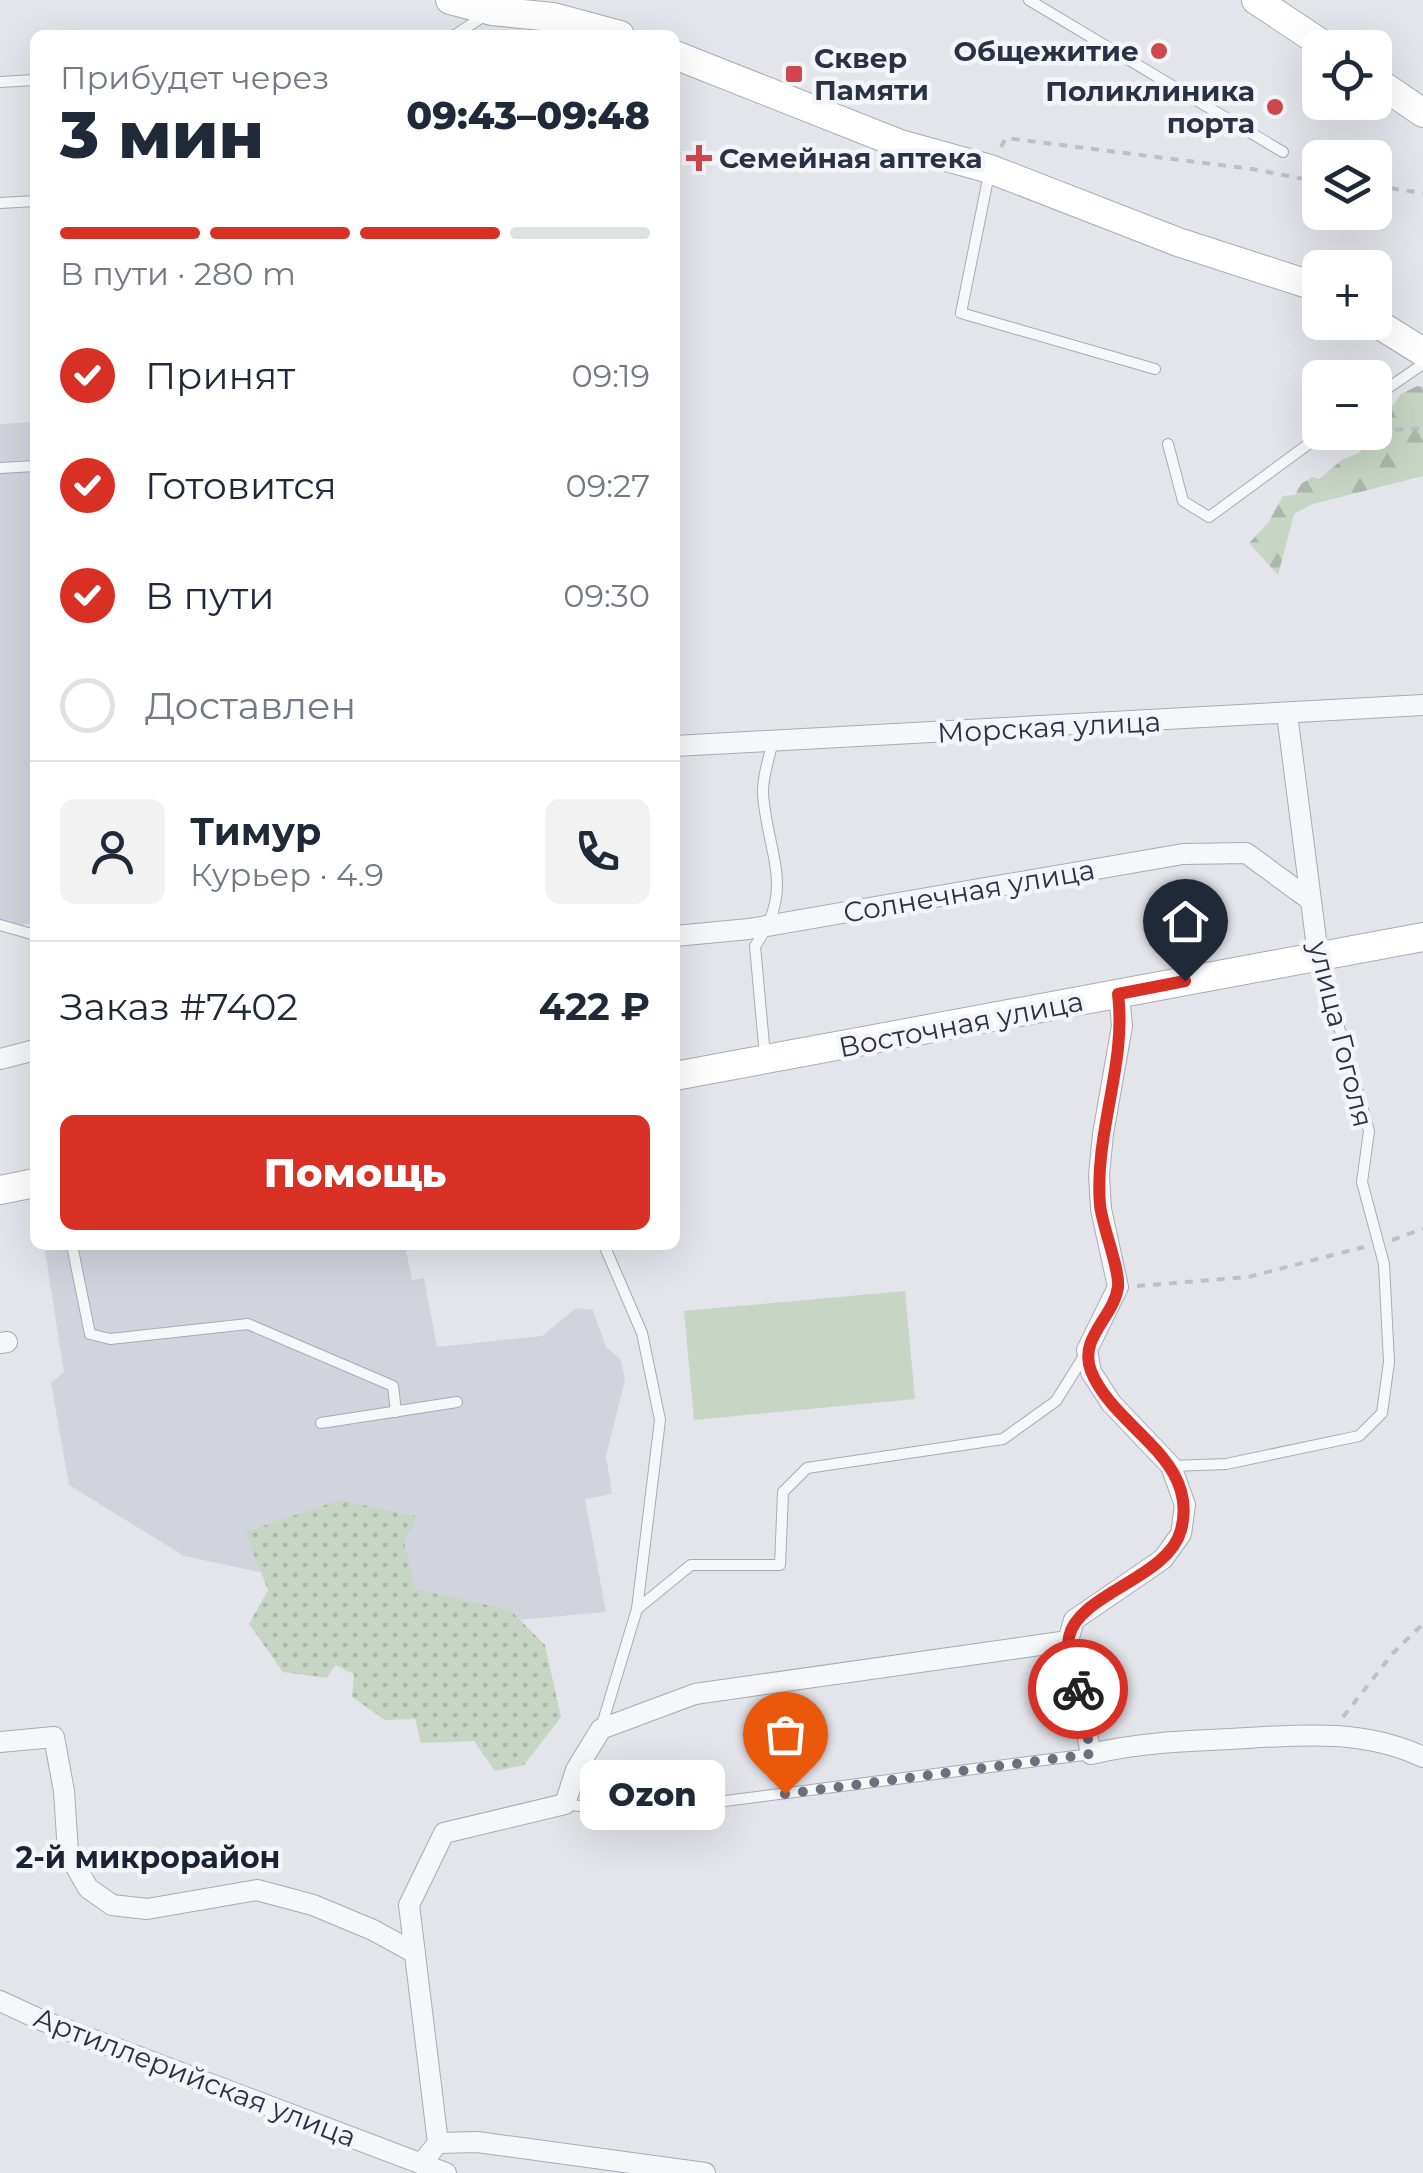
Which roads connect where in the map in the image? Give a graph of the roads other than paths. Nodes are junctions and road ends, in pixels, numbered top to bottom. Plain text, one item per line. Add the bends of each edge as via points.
1 (450, 0) edge
2 (1029, 0) edge
3 (1256, 0) edge
4 (492, 11) junction
5 (463, 30) edge
6 (602, 30) edge
7 (1302, 31) edge
8 (680, 57) edge
9 (30, 80) edge
10 (0, 82) edge
11 (1392, 91) edge
12 (1423, 112) edge
13 (1283, 152) dead end
14 (990, 169) junction
15 (30, 202) edge
16 (0, 203) edge
17 (1302, 282) edge
18 (1392, 333) edge
19 (1423, 352) edge
20 (1423, 364) edge
21 (1155, 370) dead end
22 (1392, 385) edge
23 (1168, 444) dead end
24 (1302, 449) edge
25 (30, 466) edge
26 (0, 468) edge
27 (1423, 705) edge
28 (1287, 714) junction
29 (773, 741) junction
30 (680, 746) edge
31 (1309, 899) junction
32 (0, 925) edge
33 (769, 926) junction
34 (30, 934) edge
35 (680, 935) edge
36 (1423, 937) edge
37 (1318, 955) junction
38 (1118, 994) junction
39 (30, 1051) edge
40 (0, 1060) edge
41 (766, 1061) junction
42 (680, 1075) edge
43 (30, 1184) edge
44 (0, 1190) edge
45 (73, 1250) edge
46 (606, 1250) edge
47 (1087, 1350) junction
48 (457, 1402) dead end
49 (396, 1412) junction
50 (321, 1423) dead end
51 (1171, 1466) junction
52 (638, 1609) junction
53 (1068, 1642) junction
54 (601, 1729) junction
55 (0, 1742) edge
56 (1091, 1754) junction
57 (1423, 1757) edge
58 (565, 1804) junction
59 (415, 1953) junction
60 (0, 2001) edge
61 (438, 2143) junction
62 (422, 2163) junction
63 (446, 2173) edge
64 (705, 2173) edge

1 - 4 street
2 - 13 lane
3 - 7 street
4 - 5 lane
4 - 6 street via 553,16
8 - 14 street via 900,144
9 - 10 lane
11 - 12 street
14 - 17 street
14 - 21 lane via 961,313
15 - 16 lane
18 - 19 street
20 - 22 lane
23 - 24 lane via 1183,501 1209,517
25 - 26 lane
27 - 28 street, Морская улица
28 - 29 street, Морская улица
28 - 31 street, улица Гоголя
29 - 30 street, Морская улица
29 - 33 lane via 762,791 777,905
31 - 33 street, Солнечная улица via 1246,853 1184,854
31 - 37 street, улица Гоголя
32 - 34 lane
33 - 35 street, Солнечная улица
33 - 41 lane via 754,946
36 - 37 street, Восточная улица
37 - 38 street, Восточная улица
37 - 51 lane, улица Гоголя via 1368,1131 1362,1182 1384,1264 1389,1362 1382,1413 1360,1436 1226,1464
38 - 41 street, Восточная улица
38 - 47 street via 1122,1026 1099,1175 1118,1287
39 - 40 street
41 - 42 street, Восточная улица
43 - 44 street
45 - 49 lane via 90,1334 110,1339 248,1324 393,1386
46 - 52 lane via 642,1333 660,1420
47 - 51 street via 1091,1372 1111,1403
47 - 52 lane via 1056,1401 1003,1439 807,1468 783,1492 780,1565 691,1565
48 - 49 lane
49 - 50 lane
51 - 53 street via 1185,1505 1181,1534 1163,1558 1074,1620
52 - 54 lane
53 - 54 street via 695,1694
53 - 56 street
54 - 58 street
55 - 59 street via 54,1737 68,1852 88,1888 112,1905 147,1909 257,1890 313,1904
56 - 57 street via 1133,1744 1331,1733 1394,1743
56 - 58 lane via 632,1813
58 - 59 street via 444,1833 409,1904
59 - 61 street
60 - 62 street, Артиллерийская улица
61 - 62 street
61 - 64 street via 476,2142
62 - 63 street, Артиллерийская улица

